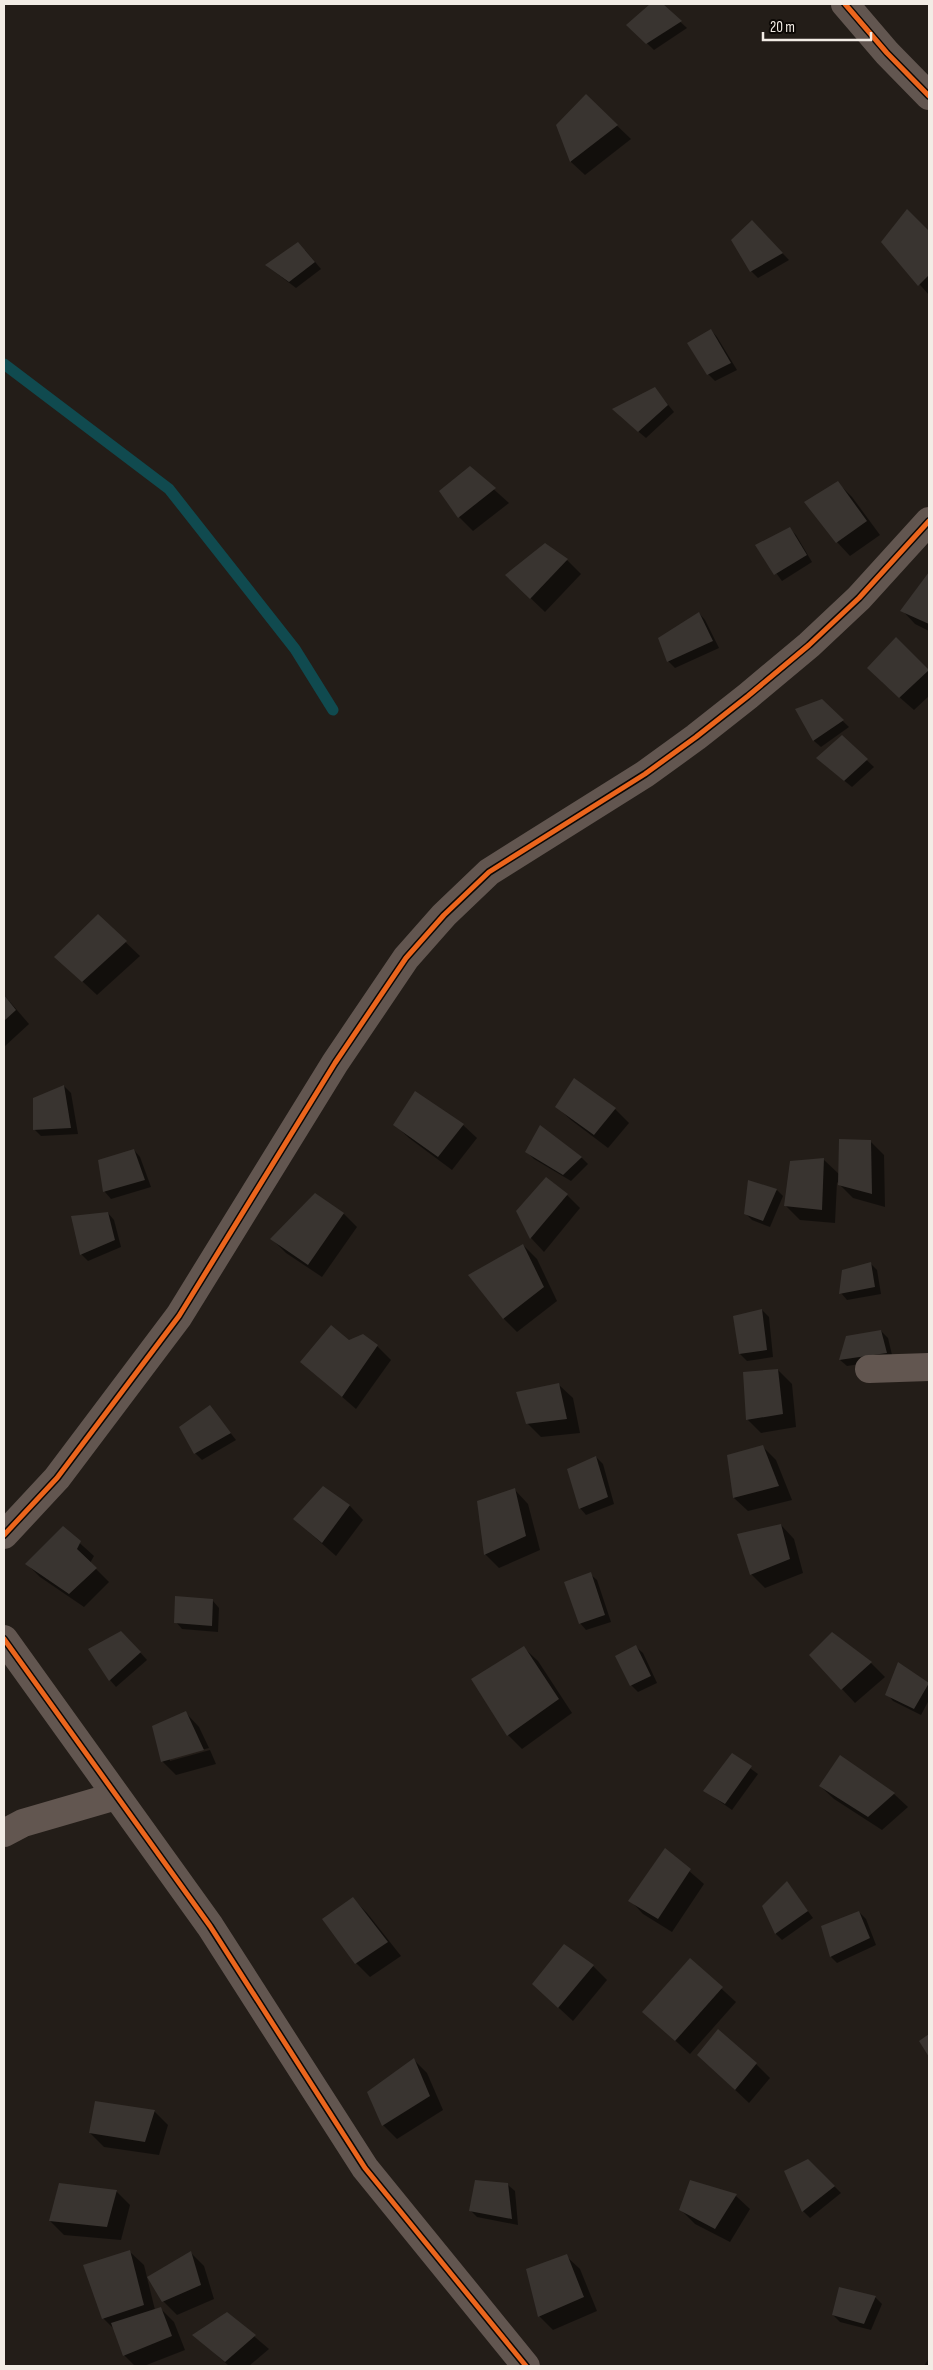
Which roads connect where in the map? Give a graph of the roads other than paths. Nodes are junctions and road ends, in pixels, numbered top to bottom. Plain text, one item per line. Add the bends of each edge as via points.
1 (845, 4) edge
2 (929, 96) edge
3 (929, 521) edge
4 (929, 1366) edge
5 (869, 1369) dead end
6 (4, 1535) edge
7 (4, 1639) edge
8 (116, 1796) junction
9 (4, 1833) edge
10 (526, 2366) edge

1 - 2 street
3 - 6 street via 859,598 748,696 644,774 489,872 444,915 406,958 335,1063 179,1316 57,1478
4 - 5 street
7 - 8 street
8 - 9 street via 23,1823
8 - 10 street via 210,1926 365,2168

